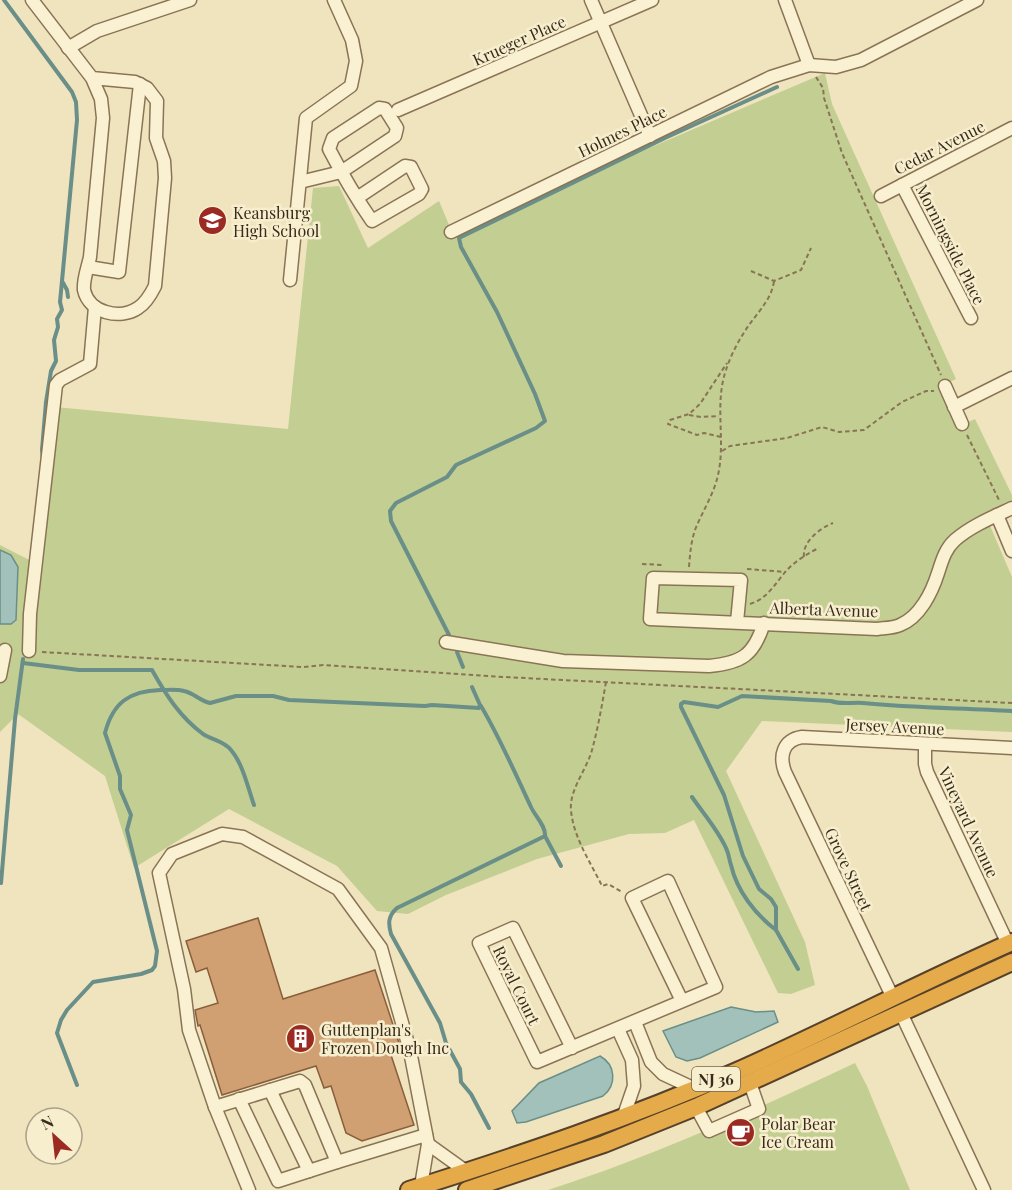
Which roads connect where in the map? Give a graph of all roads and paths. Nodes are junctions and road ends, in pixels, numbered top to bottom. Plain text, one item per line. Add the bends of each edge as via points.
1 (32, 0) edge
2 (190, 0) edge
3 (334, 0) edge
4 (591, 0) edge
5 (652, 0) edge
6 (785, 0) edge
7 (977, 0) edge
8 (600, 22) junction
9 (68, 48) junction
10 (811, 65) junction
11 (92, 78) junction
12 (140, 84) junction
13 (398, 110) dead end
14 (1012, 128) edge
15 (650, 136) junction
16 (341, 172) junction
17 (300, 182) junction
18 (902, 185) junction
19 (880, 196) dead end
20 (357, 198) junction
21 (451, 232) dead end
22 (811, 248) dead end
23 (88, 267) junction
24 (751, 271) dead end
25 (290, 280) dead end
26 (774, 281) junction
27 (96, 307) junction
28 (971, 318) dead end
29 (730, 358) junction
30 (1012, 378) edge
31 (946, 389) junction
32 (954, 406) junction
33 (686, 415) junction
34 (719, 416) junction
35 (962, 424) joint
36 (720, 437) junction
37 (722, 451) junction
38 (1004, 512) edge
39 (833, 523) dead end
40 (819, 548) dead end
41 (1012, 551) edge
42 (804, 557) junction
43 (689, 567) dead end
44 (739, 606) junction
45 (737, 622) junction
46 (764, 623) junction
47 (446, 642) dead end
48 (5, 650) dead end
49 (29, 651) joint
50 (0, 676) edge
51 (606, 682) junction
52 (1012, 703) edge
53 (925, 744) junction
54 (1012, 748) edge
55 (783, 752) joint
56 (632, 898) junction
57 (1010, 943) edge
58 (1012, 962) edge
59 (682, 1001) junction
60 (897, 1006) junction
61 (635, 1022) junction
62 (618, 1029) junction
63 (572, 1048) junction
64 (750, 1083) junction
65 (693, 1088) junction
66 (270, 1090) junction
67 (239, 1100) junction
68 (214, 1107) junction
69 (696, 1107) junction
70 (623, 1118) junction
71 (427, 1139) junction
72 (337, 1162) junction
73 (309, 1171) junction
74 (467, 1172) junction
75 (415, 1188) edge
76 (249, 1190) edge
77 (467, 1190) edge
78 (984, 1190) edge

1 - 9 street
2 - 9 street via 97,31
3 - 17 street via 352,40 356,61 351,86 306,118
4 - 8 street
5 - 8 street, Krueger Place
6 - 10 street
7 - 10 street, Holmes Place via 861,60 836,67
8 - 13 street, Krueger Place
8 - 15 street
9 - 11 street
10 - 15 street, Holmes Place via 771,77
10 - 31 path via 823,88 842,153
11 - 12 street
11 - 23 street via 101,99 103,118
12 - 23 street via 119,272
12 - 27 street via 157,101 156,138 164,161 155,286 148,299 128,313 113,315
14 - 18 street, Cedar Avenue
15 - 21 street, Holmes Place
16 - 16 street via 395,136 398,128 385,109 379,108 333,138 329,149
16 - 17 street
16 - 20 street
17 - 25 street
18 - 19 street, Cedar Avenue
18 - 28 street, Morningside Place
20 - 20 street via 372,221 422,189 411,167 405,166
22 - 26 path via 801,270
23 - 27 street via 84,291
24 - 26 path
26 - 29 path via 768,298
27 - 49 street via 90,364 56,385
29 - 33 path via 700,404
29 - 34 path
30 - 32 street
31 - 32 street
31 - 37 path via 926,391 902,402 864,430 838,432 822,427
32 - 35 street
33 - 34 path
33 - 36 path via 668,424 697,435
34 - 36 path
35 - 38 path
36 - 37 path
37 - 43 path via 718,477 695,530
38 - 41 street
38 - 46 street, Alberta Avenue via 954,541 944,555 924,604 900,626 877,629
39 - 42 path via 813,536
40 - 42 path
42 - 44 path via 762,598
44 - 45 street
44 - 45 street, Alberta Avenue via 741,580 653,578 650,620
45 - 46 street, Alberta Avenue
46 - 47 street via 759,641 746,655 709,666 563,661
48 - 50 street
49 - 51 path
51 - 52 path
51 - 56 path via 592,752 570,804 583,848 602,886 608,884
53 - 54 street, Jersey Avenue
53 - 55 street, Jersey Avenue via 802,737 788,742
53 - 57 street, Vineyard Avenue via 927,772
55 - 60 street, Grove Street via 785,772
56 - 59 street
56 - 59 street, Royal Court via 668,881 716,987
57 - 60 highway, NJ 36
58 - 60 highway, NJ 36
59 - 61 street, Royal Court
60 - 64 highway, NJ 36
60 - 65 highway, NJ 36
60 - 78 street, Grove Street
61 - 62 street, Royal Court
61 - 65 street via 651,1062 663,1074
62 - 63 street, Royal Court
62 - 70 street via 632,1060 633,1086
63 - 63 street, Royal Court via 537,1062 479,943 513,928
64 - 69 highway, NJ 36
64 - 69 street via 759,1108 709,1131
65 - 70 highway, NJ 36
66 - 67 street
66 - 72 street via 300,1081 306,1085
66 - 73 street
67 - 68 street
67 - 73 street via 278,1181
68 - 71 street via 189,1030 159,873 172,854 222,834 243,837 338,889 381,948 410,1051
68 - 76 street
69 - 77 highway, NJ 36 via 604,1144
70 - 74 highway, NJ 36
71 - 72 street
71 - 74 street
71 - 75 street
72 - 73 street
74 - 75 highway, NJ 36

